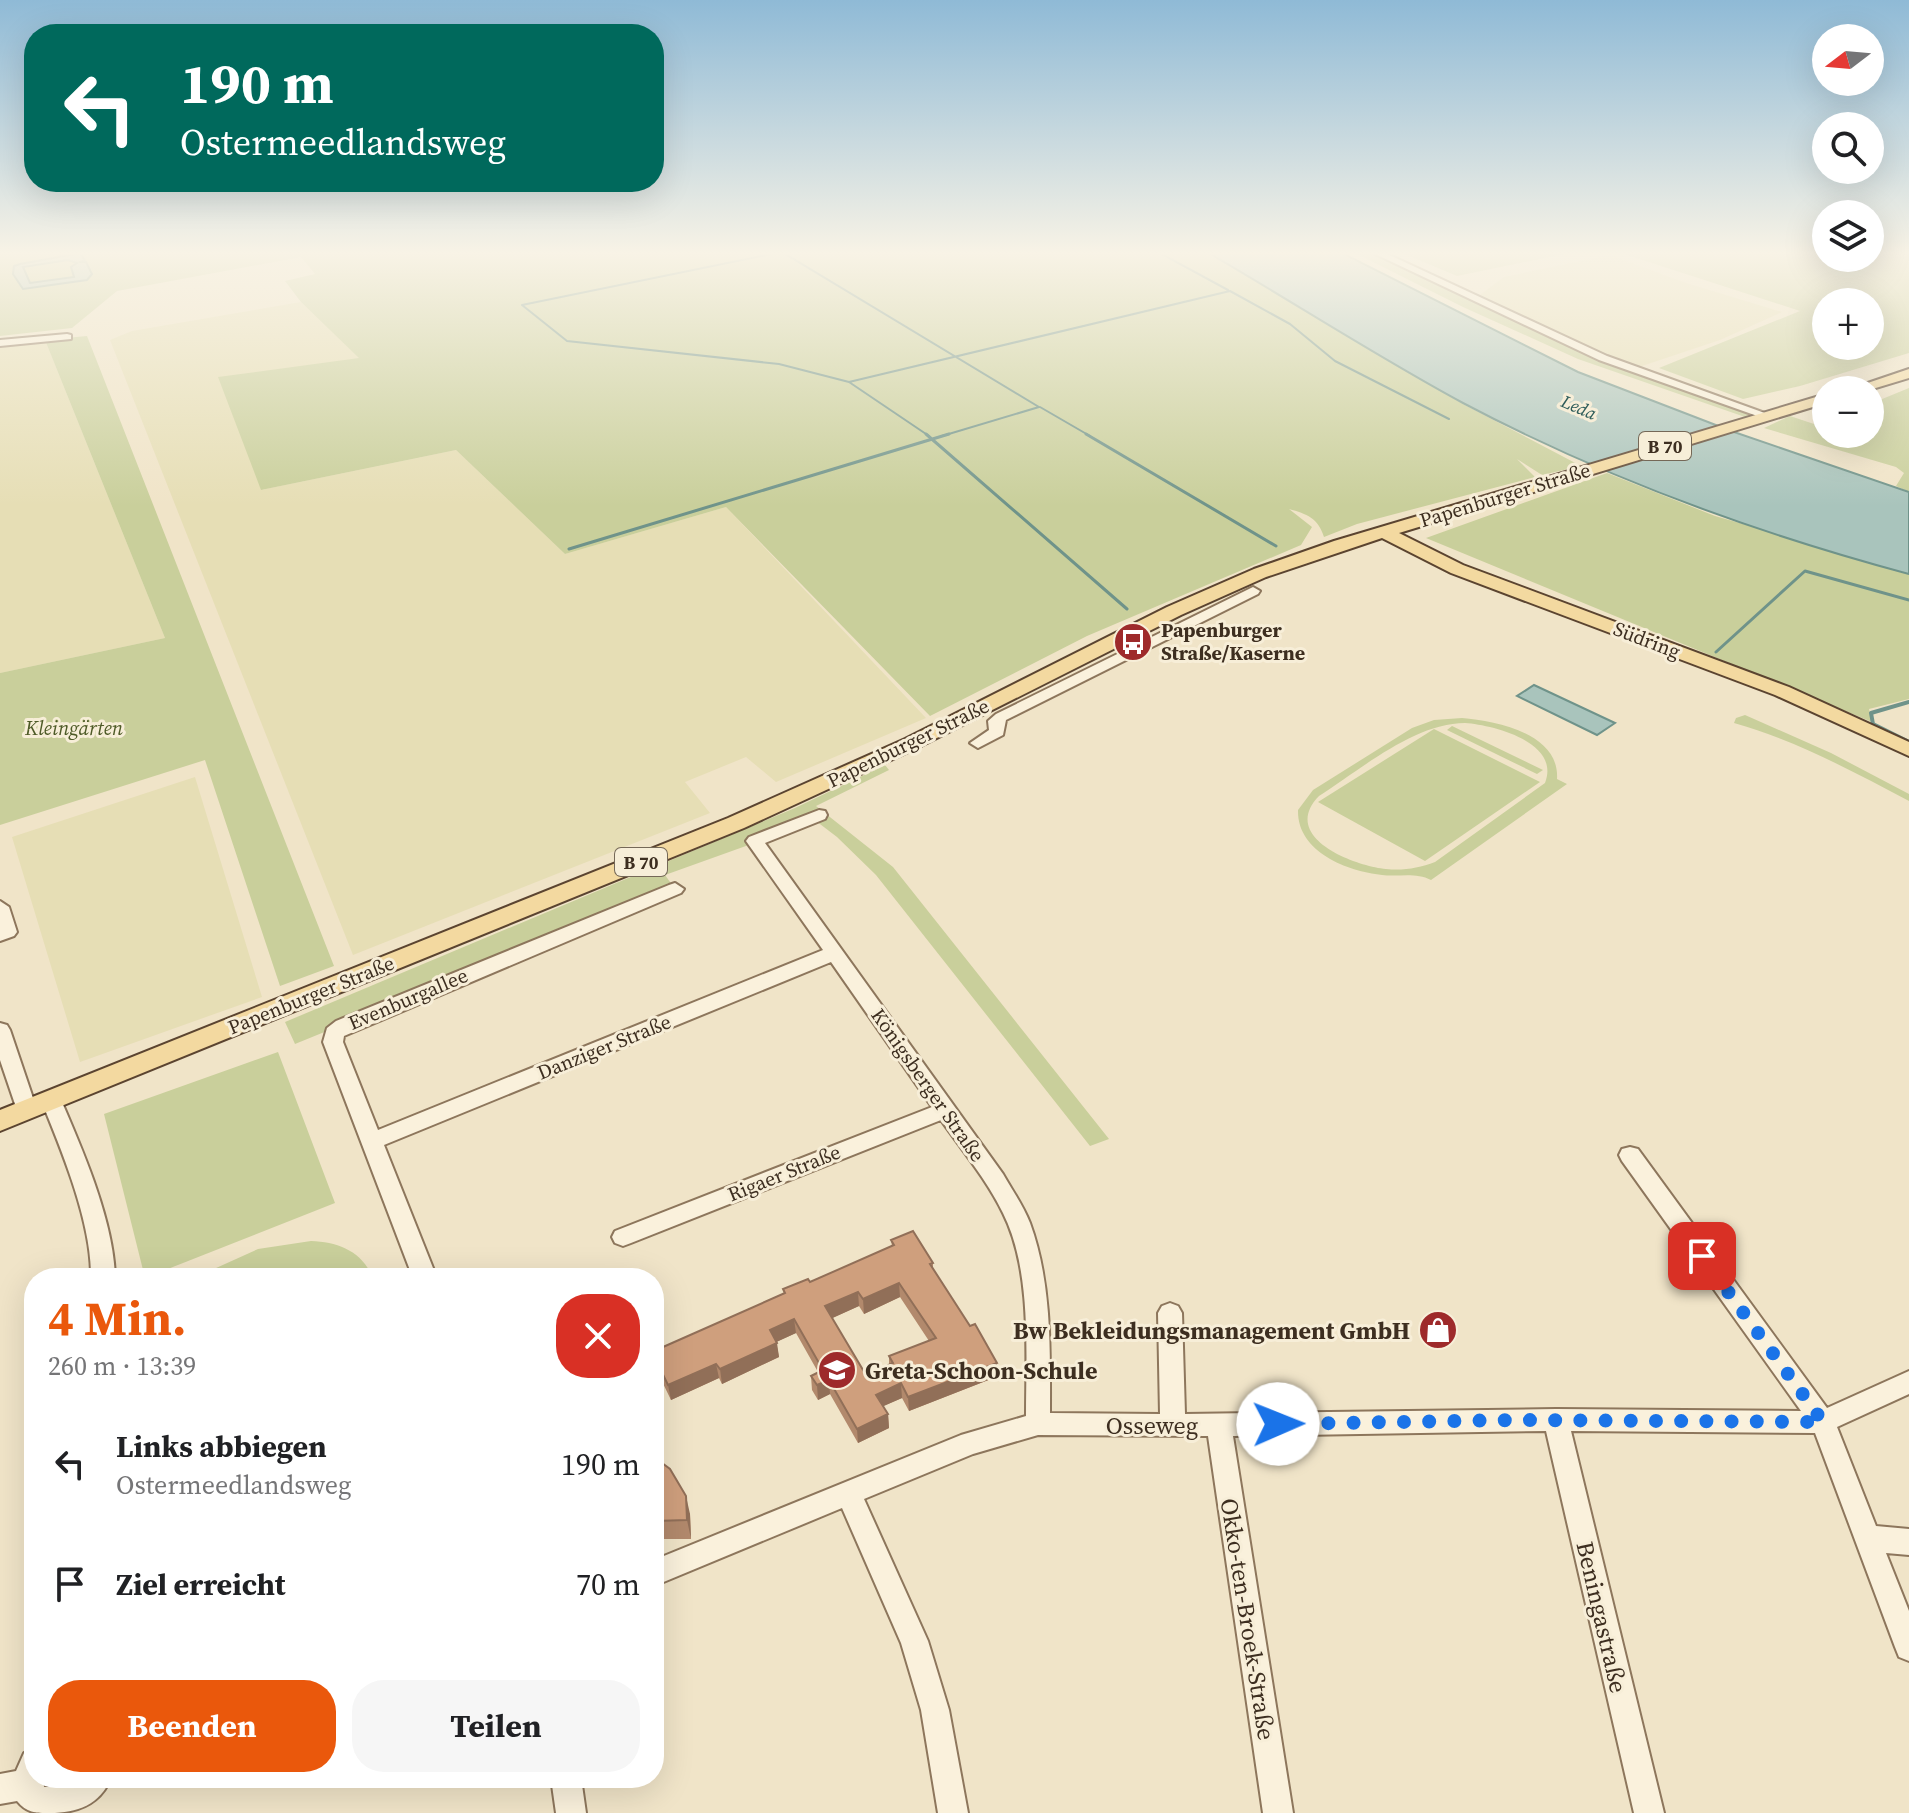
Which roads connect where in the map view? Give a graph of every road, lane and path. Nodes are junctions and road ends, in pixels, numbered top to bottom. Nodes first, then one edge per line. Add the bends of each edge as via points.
1 (67, 337) dead end
2 (1557, 337) edge
3 (0, 343) edge
4 (1909, 373) edge
5 (1884, 381) edge
6 (1812, 402) edge
7 (1761, 418) junction
8 (1384, 532) junction
9 (1308, 556) junction
10 (1436, 560) junction
11 (1253, 591) dead end
12 (978, 743) dead end
13 (1909, 750) edge
14 (819, 815) dead end
15 (675, 889) dead end
16 (0, 907) edge
17 (0, 935) edge
18 (834, 953) junction
19 (0, 1030) edge
20 (39, 1105) junction
21 (945, 1110) junction
22 (0, 1121) edge
23 (373, 1141) junction
24 (1630, 1155) dead end
25 (623, 1237) dead end
26 (103, 1268) edge
27 (421, 1268) edge
28 (1170, 1313) dead end
29 (1909, 1382) edge
30 (1556, 1420) junction
31 (1823, 1422) junction
32 (1038, 1424) junction
33 (1173, 1424) junction
34 (1219, 1425) junction
35 (848, 1493) junction
36 (1865, 1538) junction
37 (1909, 1542) edge
38 (664, 1569) edge
39 (1909, 1647) edge
40 (25, 1788) edge
41 (89, 1788) edge
42 (567, 1788) edge
43 (63, 1810) edge
44 (571, 1813) edge
45 (953, 1813) edge
46 (1278, 1813) edge
47 (1649, 1813) edge

1 - 3 street
2 - 7 street
4 - 5 main road
6 - 7 main road, Papenburger Straße / B 70
7 - 8 main road, Papenburger Straße / B 70
8 - 9 main road, Papenburger Straße / B 70
8 - 10 main road, Südring
9 - 10 main road via 1371,550
9 - 20 main road, Papenburger Straße / B 70 via 1210,594 912,743 736,823
10 - 13 main road, Südring via 1782,691
11 - 12 street via 1001,717 997,732
14 - 18 street, Königsberger Straße via 755,841
15 - 23 street, Evenburgallee via 643,911 338,1029 333,1042
16 - 17 street via 8,932
18 - 21 street, Königsberger Straße
18 - 23 street, Danziger Straße
19 - 20 street
20 - 22 main road, Papenburger Straße / B 70
20 - 26 street via 74,1154
21 - 25 street, Rigaer Straße
21 - 32 street, Königsberger Straße via 1018,1221 1030,1263 1038,1342
23 - 27 street, Evenburgallee
24 - 31 street
28 - 33 street
29 - 31 street, Osseweg
30 - 31 street, Osseweg
30 - 34 street, Osseweg
30 - 47 street, Beningastraße
31 - 36 street
32 - 33 street, Osseweg
32 - 35 street, Osseweg via 979,1440
33 - 34 street, Osseweg
34 - 46 street, Okko-ten-Broek-Straße
35 - 38 street, Osseweg
35 - 45 street via 914,1641 935,1710
36 - 37 street
36 - 39 street
40 - 43 street via 34,1804
41 - 43 street
42 - 44 street

